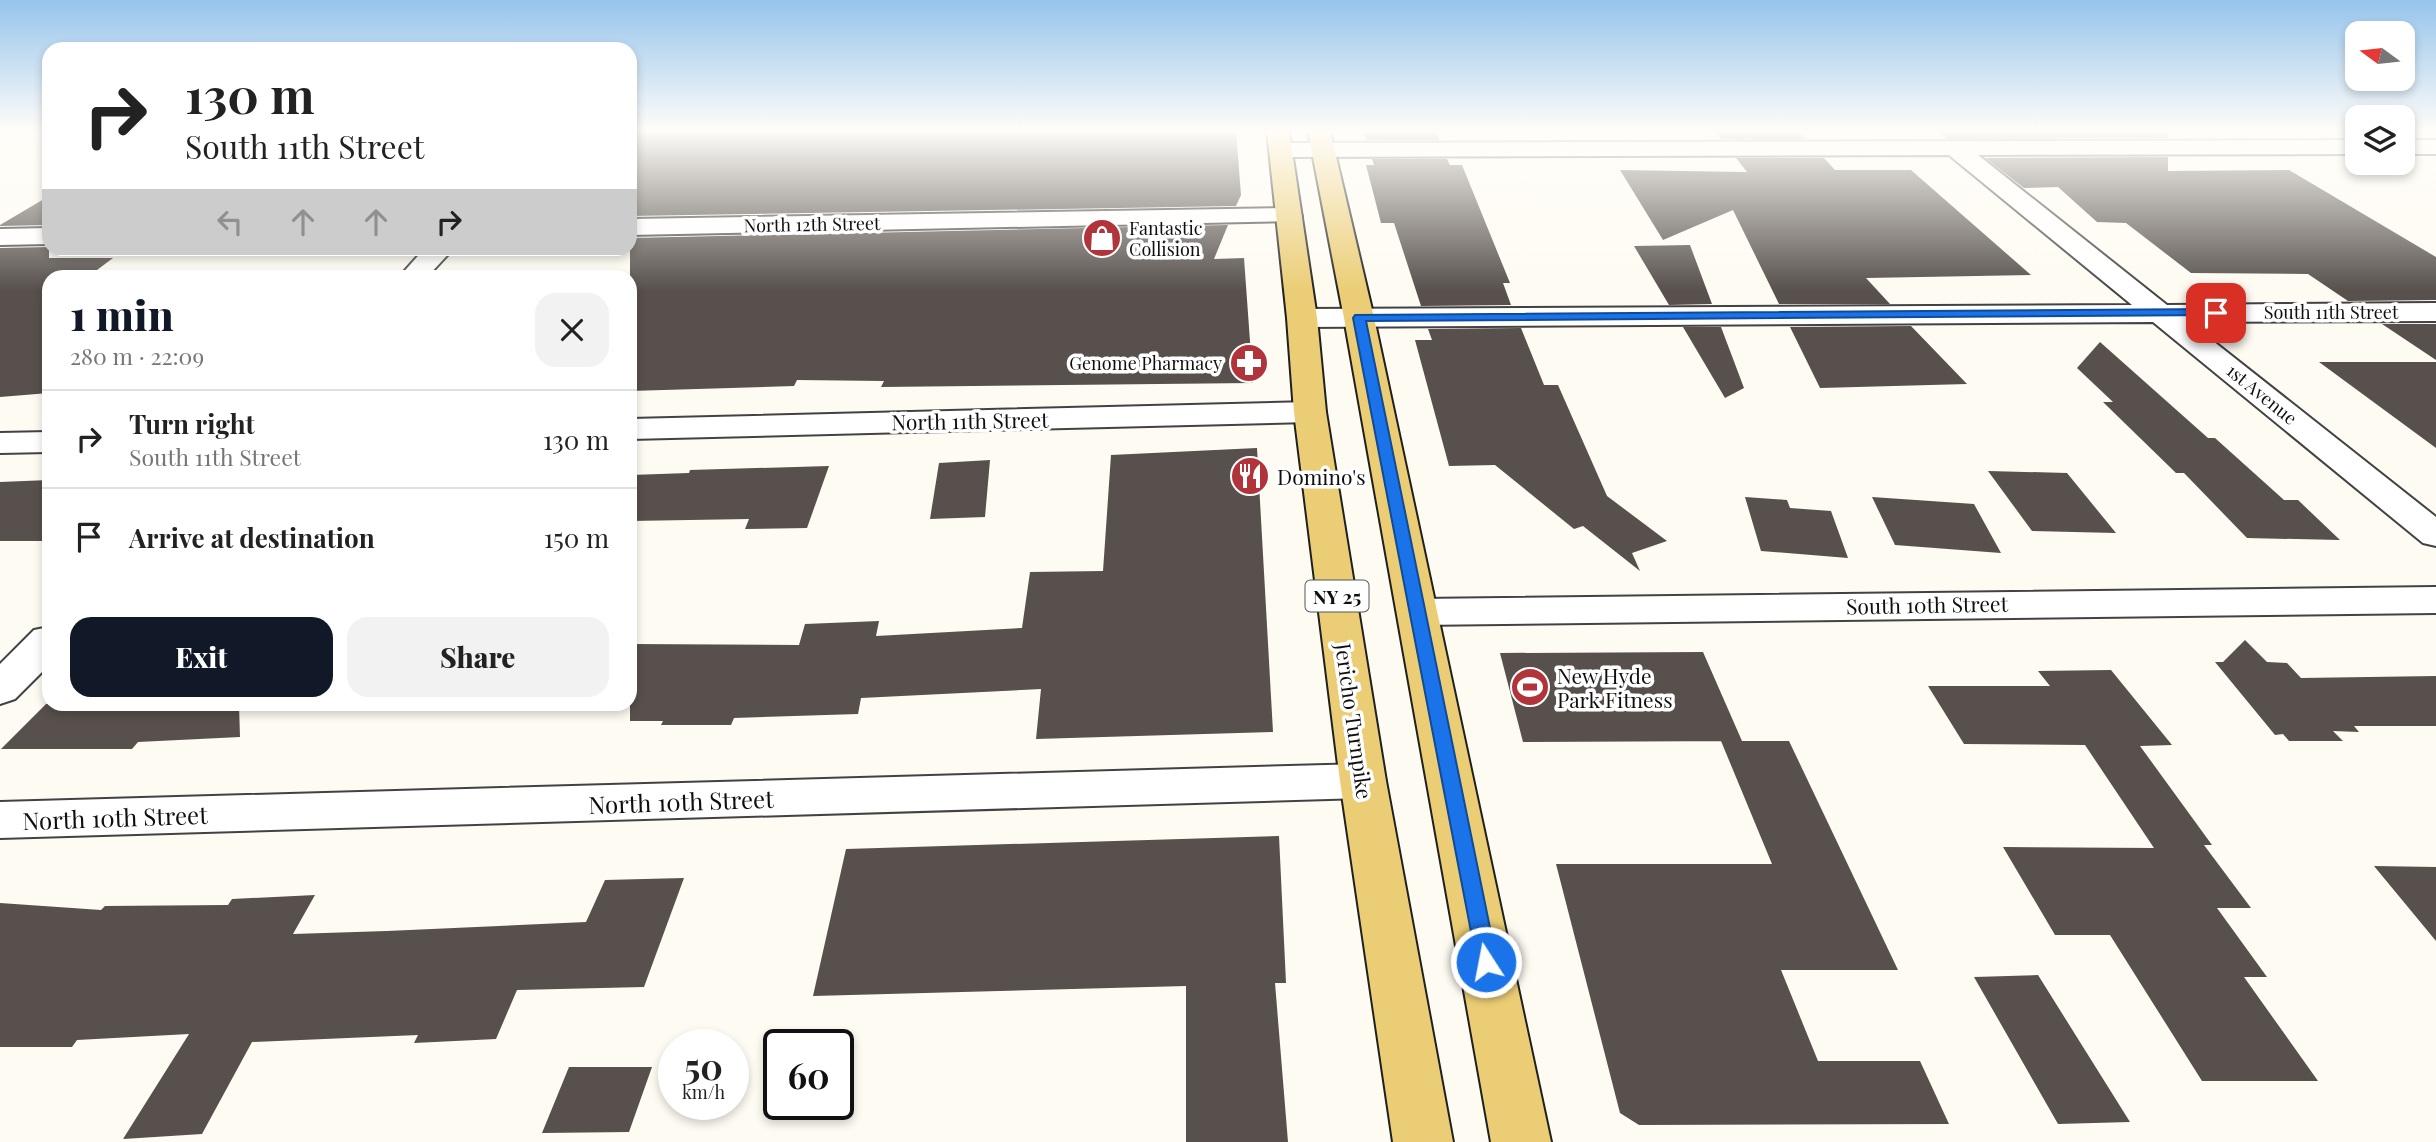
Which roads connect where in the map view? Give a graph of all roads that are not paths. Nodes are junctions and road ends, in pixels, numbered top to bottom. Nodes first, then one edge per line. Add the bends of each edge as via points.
1 (1285, 184) edge
2 (1330, 184) edge
3 (2000, 184) edge
4 (1289, 216) junction
5 (637, 227) edge
6 (42, 236) edge
7 (0, 237) edge
8 (433, 256) edge
9 (1347, 265) junction
10 (419, 270) edge
11 (2436, 312) edge
12 (2161, 313) junction
13 (1302, 318) junction
14 (1359, 318) junction
15 (1310, 412) junction
16 (637, 429) edge
17 (42, 442) edge
18 (0, 443) edge
19 (2436, 535) edge
20 (2436, 600) edge
21 (1418, 612) junction
22 (42, 647) edge
23 (0, 689) edge
24 (1363, 781) junction
25 (0, 820) edge
26 (1423, 1142) edge
27 (1521, 1142) edge

1 - 4 main road, Jericho Turnpike / NY 25
2 - 9 main road
3 - 12 street, 1st Avenue
4 - 5 street, North 12th Street
4 - 9 main road via 1312,220 1320,254
4 - 13 main road, Jericho Turnpike / NY 25
6 - 7 street
8 - 10 street
9 - 14 main road
11 - 12 street, South 11th Street
12 - 14 street, South 11th Street
12 - 19 street, 1st Avenue
13 - 14 street, South 11th Street
13 - 15 main road, Jericho Turnpike / NY 25
14 - 21 main road
15 - 16 street, North 11th Street
15 - 24 main road, Jericho Turnpike / NY 25
17 - 18 street
20 - 21 street, South 10th Street
21 - 27 main road
22 - 23 street
24 - 25 street, North 10th Street
24 - 26 main road, Jericho Turnpike / NY 25

